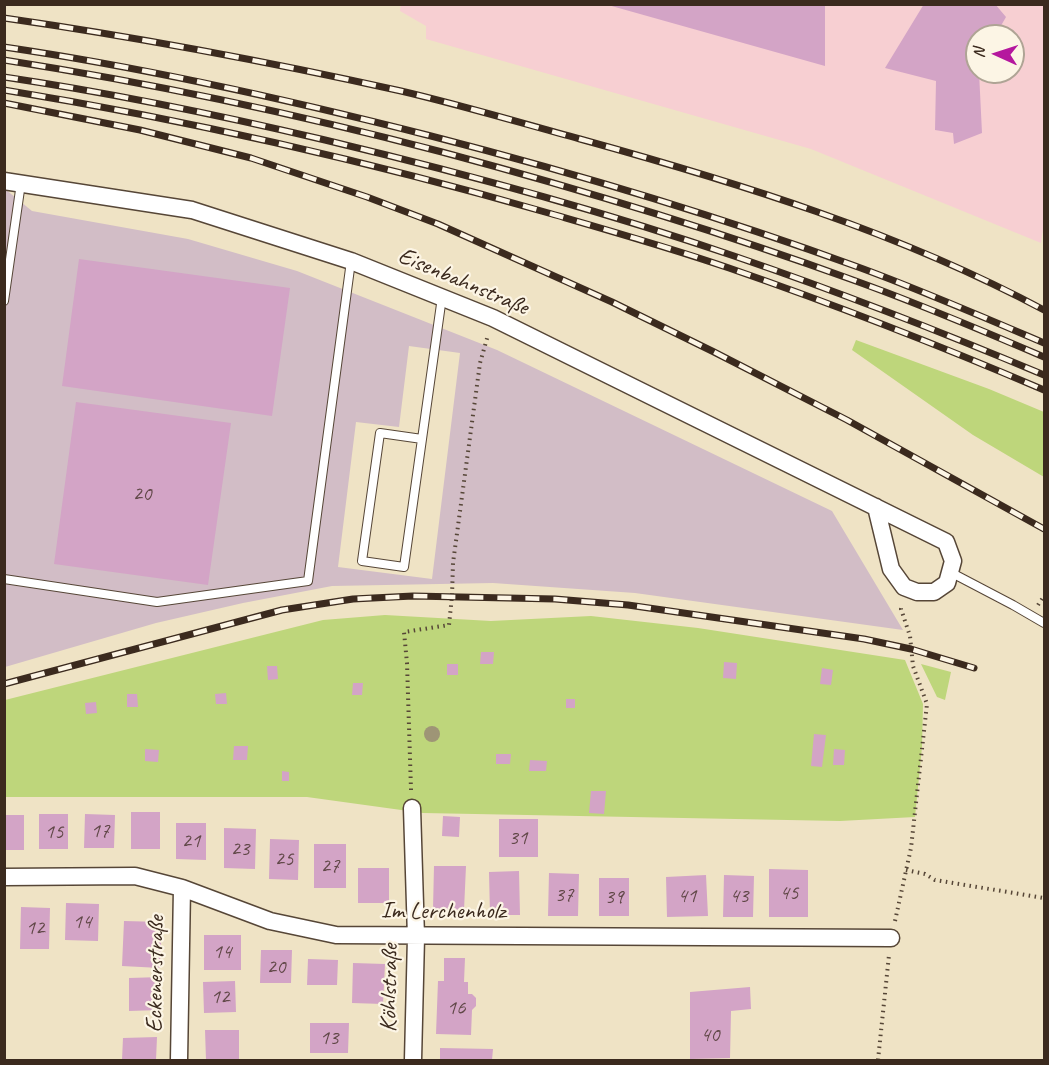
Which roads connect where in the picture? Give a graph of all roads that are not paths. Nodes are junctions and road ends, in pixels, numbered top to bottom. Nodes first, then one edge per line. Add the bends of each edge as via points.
1 (13, 182) edge
2 (351, 261) junction
3 (442, 297) junction
4 (4, 301) edge
5 (422, 439) junction
6 (876, 507) junction
7 (950, 572) junction
8 (4, 579) edge
9 (1044, 623) edge
10 (412, 808) road end
11 (4, 876) edge
12 (182, 888) junction
13 (416, 937) junction
14 (891, 938) road end
15 (179, 1060) edge
16 (413, 1060) edge

1 - 2 street, Eisenbahnstraße via 192,210
1 - 4 lane
2 - 3 street, Eisenbahnstraße
2 - 8 lane via 309,581 158,602
3 - 5 lane
3 - 6 street, Eisenbahnstraße via 493,318
5 - 5 lane via 404,567 362,561 381,433
6 - 7 street, Eisenbahnstraße via 946,542 953,561
6 - 7 street via 891,569 904,587 917,592 934,591 947,583
7 - 9 lane
10 - 13 street, Köhlstraße
11 - 12 street, Im Lerchenholz via 135,876
12 - 13 street, Im Lerchenholz via 270,921 336,935
12 - 15 street, Eckenerstraße
13 - 14 street, Im Lerchenholz
13 - 16 street, Köhlstraße

